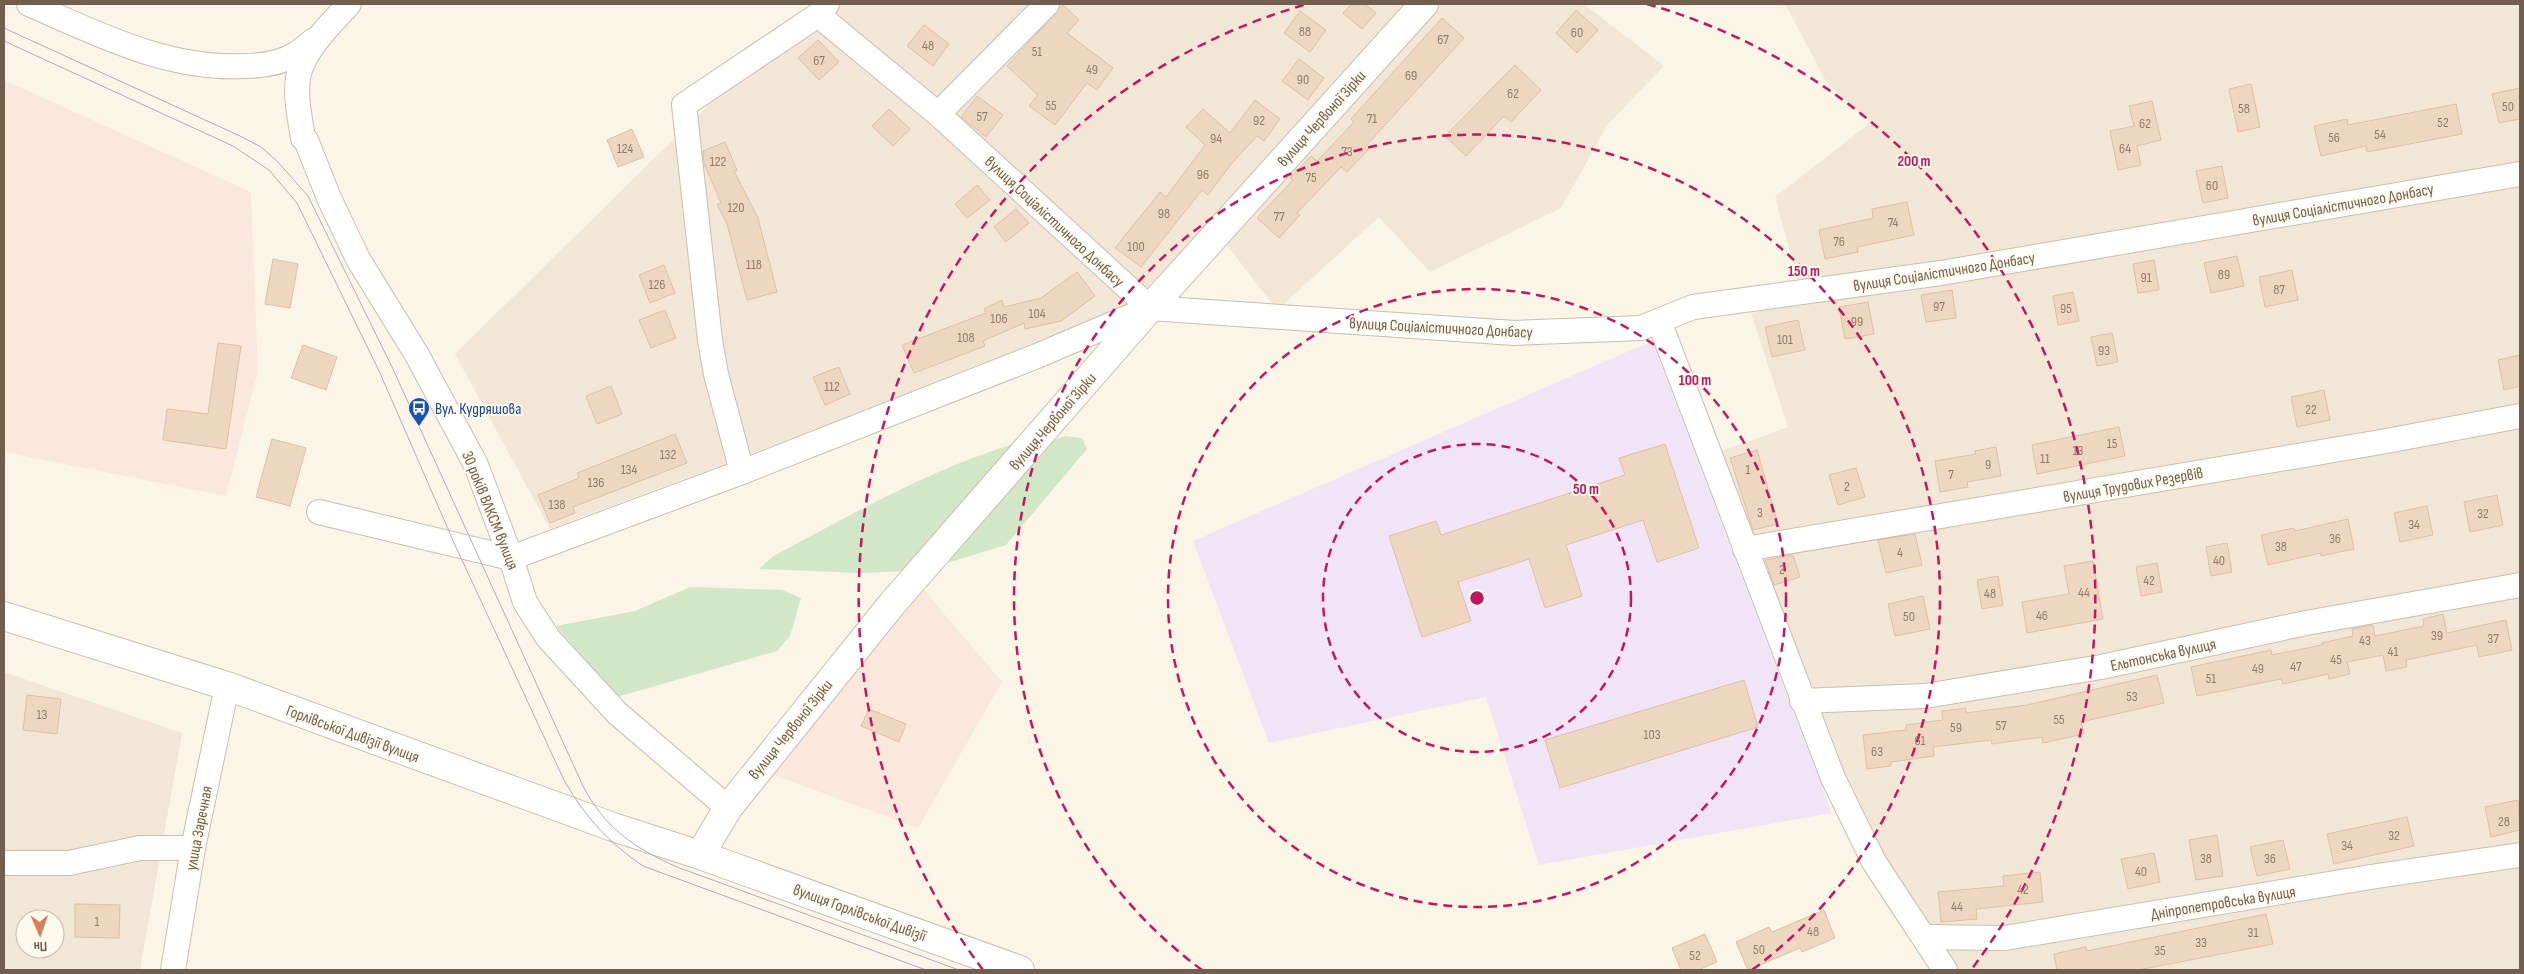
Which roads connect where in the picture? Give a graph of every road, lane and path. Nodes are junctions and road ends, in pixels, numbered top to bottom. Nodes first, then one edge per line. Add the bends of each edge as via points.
1 (29, 4) edge
2 (349, 4) edge
3 (1048, 4) edge
4 (1424, 4) edge
5 (823, 10) edge
6 (322, 34) junction
7 (938, 114) junction
8 (2520, 174) edge
9 (1150, 308) junction
10 (1659, 321) junction
11 (2520, 416) edge
12 (742, 472) junction
13 (319, 512) dead end
14 (1746, 549) junction
15 (511, 558) junction
16 (2520, 585) edge
17 (4, 616) edge
18 (227, 686) junction
19 (1802, 701) junction
20 (728, 808) junction
21 (193, 848) junction
22 (700, 855) junction
23 (2520, 855) edge
24 (4, 863) edge
25 (1925, 937) junction
26 (173, 970) edge
27 (1020, 970) edge
28 (1945, 970) edge

1 - 6 street via 164,58 225,67 274,62 295,54
2 - 6 street
3 - 7 street
4 - 9 street, вулиця Червоної Зірки
5 - 7 street, вулиця Соціалістичного Донбасу
5 - 12 street via 684,104 710,340
6 - 15 street, 30 років ВЛКСМ вулиця via 299,73 303,138 358,259 417,355 476,465
7 - 9 street, вулиця Соціалістичного Донбасу
8 - 10 street, вулиця Соціалістичного Донбасу via 1941,273 1694,308
9 - 10 street, вулиця Соціалістичного Донбасу via 1514,333 1641,328
9 - 12 street
9 - 20 street, вулиця Червоної Зірки via 892,604
10 - 14 street
11 - 14 street, вулиця Трудових Резервів
12 - 15 street
13 - 15 street
14 - 19 street
15 - 20 street, 30 років ВЛКСМ вулиця via 525,602 548,638 617,713
16 - 19 street, Ельтонська вулиця via 2306,623 2100,667 1925,696
17 - 18 street, Горлівської Дивізії вулиця
18 - 21 street, улица Заречная
18 - 22 street, Горлівської Дивізії вулиця via 613,827
19 - 25 street via 1836,786 1874,862
20 - 22 street, вулиця Червоної Зірки
21 - 24 street via 140,848 69,863
21 - 26 street, улица Заречная
22 - 27 street, вулиця Горлівської Дивізії
23 - 25 street, Дніпропетровська вулиця via 2005,938
25 - 28 street

